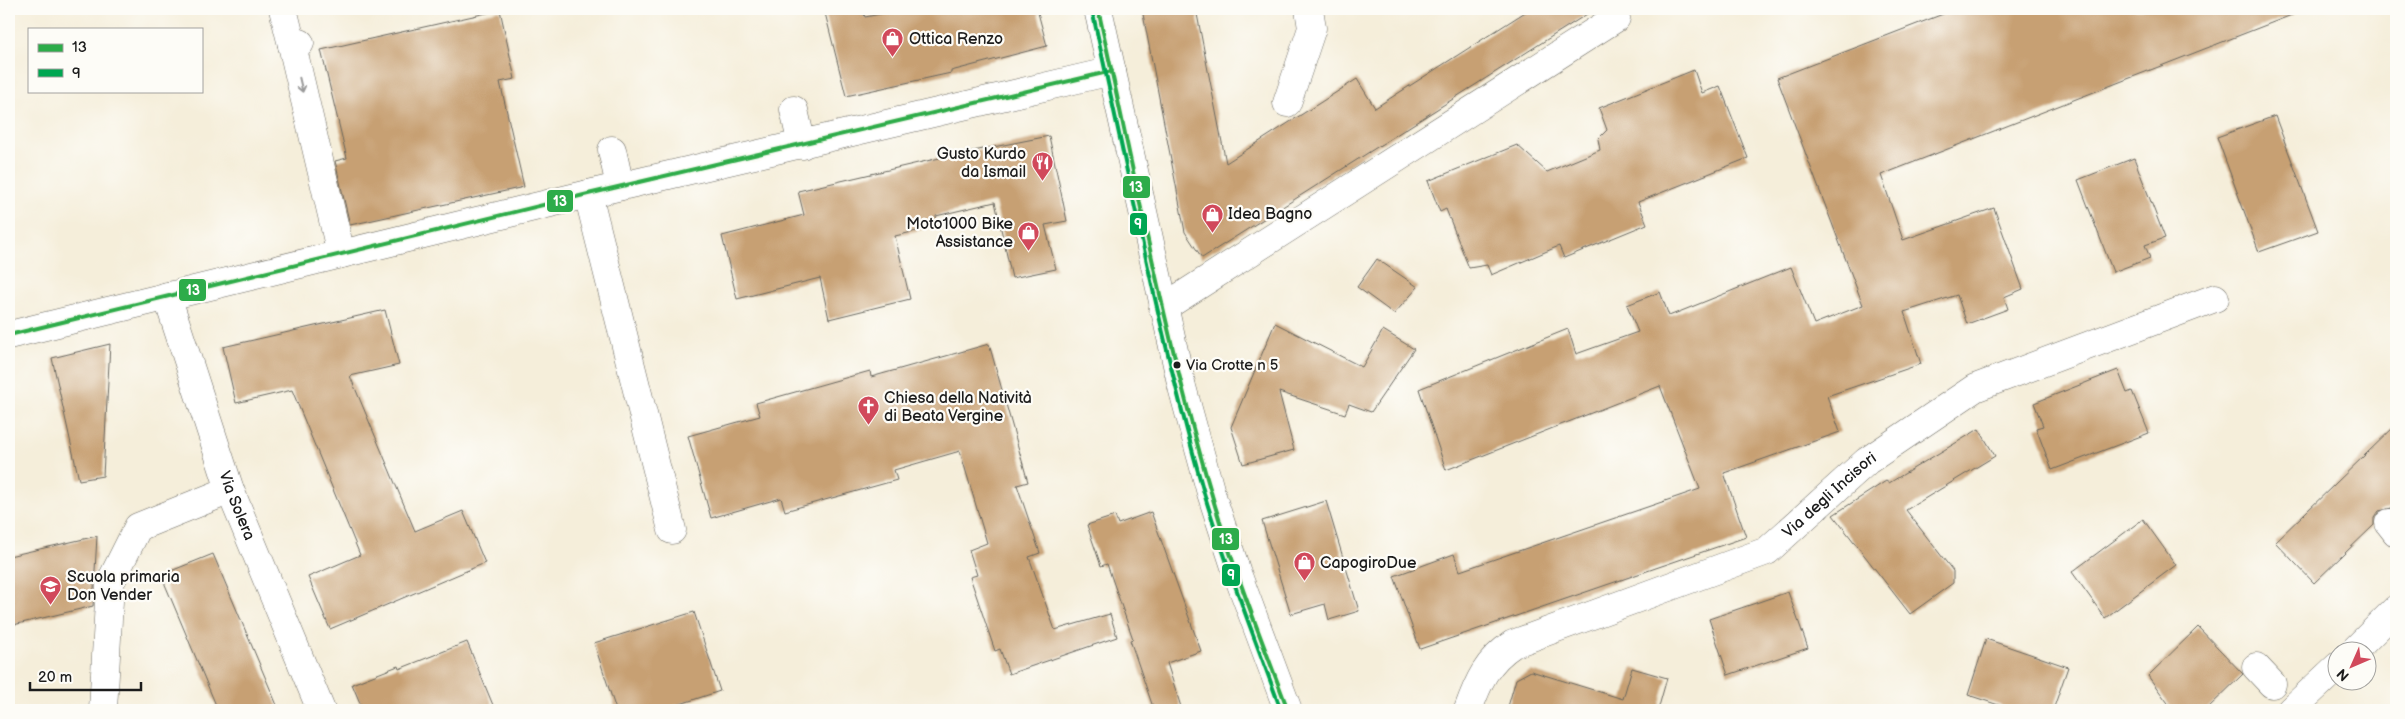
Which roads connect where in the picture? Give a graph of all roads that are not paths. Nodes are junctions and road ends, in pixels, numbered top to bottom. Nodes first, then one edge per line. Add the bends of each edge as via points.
1 (283, 9) edge
2 (1098, 9) edge
3 (1309, 9) edge
4 (1616, 18) dead end
5 (1112, 71) junction
6 (1287, 103) dead end
7 (794, 110) dead end
8 (802, 145) junction
9 (612, 150) dead end
10 (620, 186) junction
11 (588, 194) junction
12 (340, 254) junction
13 (167, 296) junction
14 (2216, 298) dead end
15 (1163, 308) junction
16 (9, 335) edge
17 (230, 490) junction
18 (672, 530) dead end
19 (2396, 610) edge
20 (2362, 642) edge
21 (2328, 675) edge
22 (103, 710) edge
23 (321, 710) edge
24 (1288, 710) edge
25 (1468, 710) edge
26 (2291, 710) edge

1 -> 12 street via 296,44
2 - 5 street
3 - 6 street via 1312,28
4 - 15 street
5 - 8 street
5 - 15 street
7 - 8 street
8 - 10 street
9 - 10 street
10 - 11 street
11 - 12 street
11 - 18 street
12 - 13 street
13 - 16 street
13 - 17 street, Via Solera
14 - 25 street, Via degli Incisori via 1975,388 1867,461 1767,551 1513,644 1484,670
15 - 24 street via 1211,493
17 - 22 street via 138,527 110,583
17 - 23 street, Via Solera
19 - 20 street
21 - 26 street

